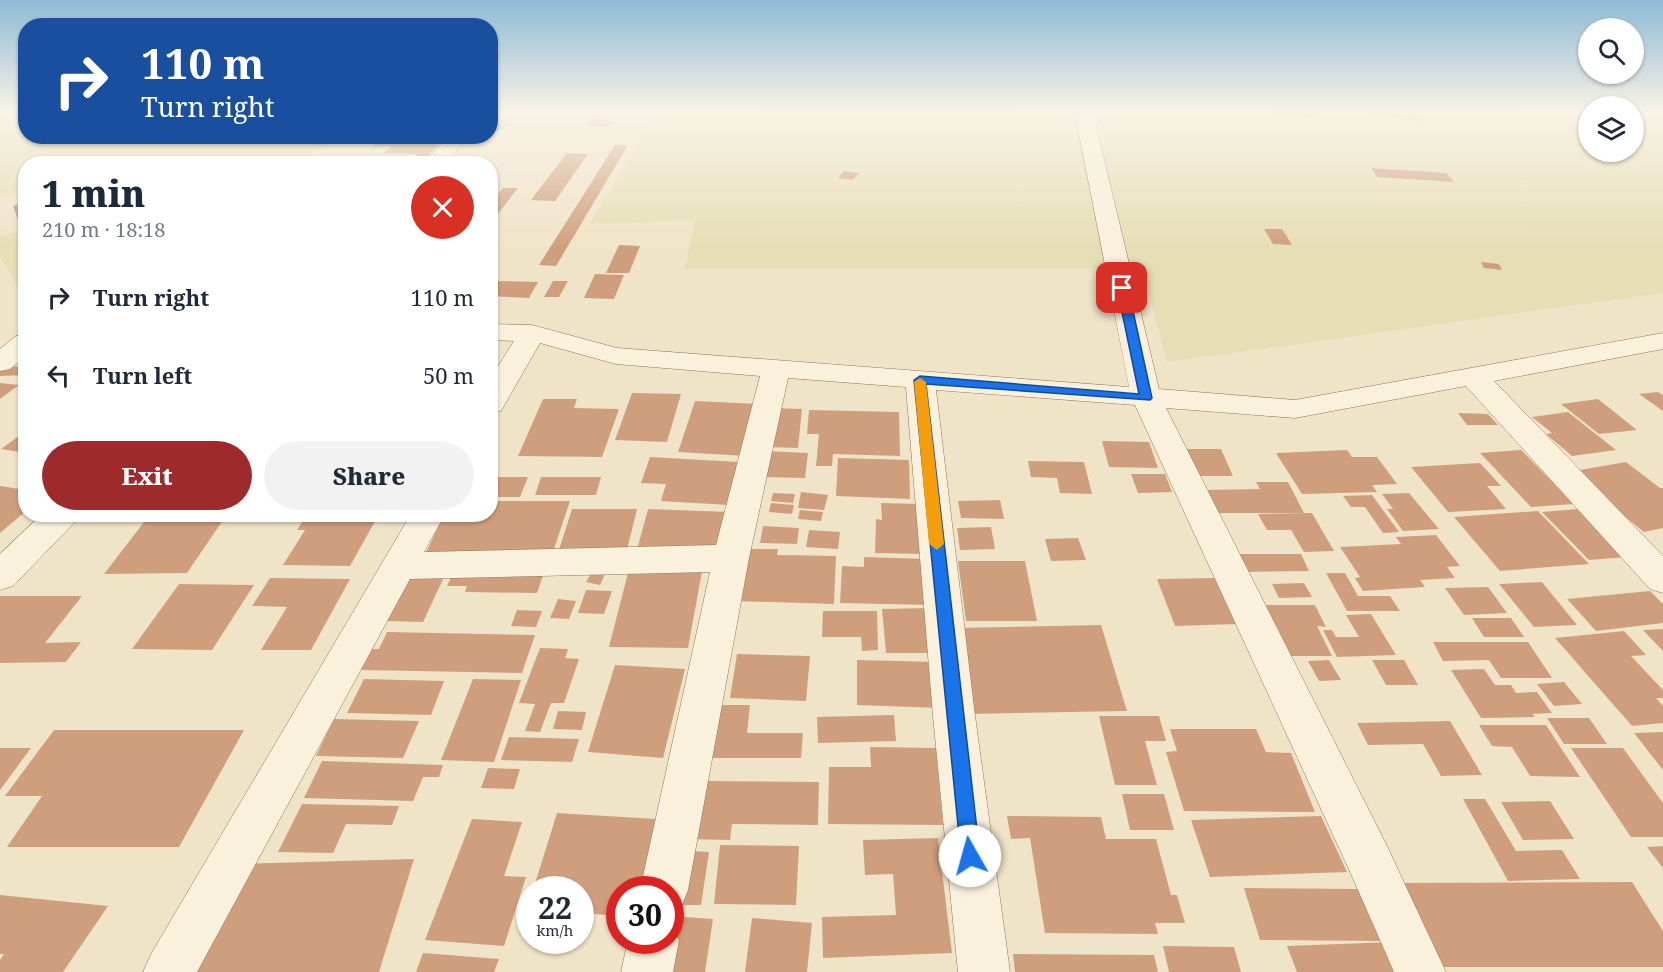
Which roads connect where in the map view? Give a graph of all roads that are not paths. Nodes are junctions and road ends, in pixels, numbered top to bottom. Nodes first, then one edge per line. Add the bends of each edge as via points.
1 (1094, 158) edge
2 (498, 332) edge
3 (532, 333) junction
4 (18, 334) edge
5 (0, 335) edge
6 (1663, 341) edge
7 (18, 348) edge
8 (0, 363) edge
9 (776, 370) junction
10 (1473, 376) junction
11 (920, 380) junction
12 (498, 391) edge
13 (1146, 398) junction
14 (55, 522) edge
15 (424, 522) edge
16 (1649, 546) edge
17 (731, 558) junction
18 (399, 566) junction
19 (0, 576) edge
20 (1663, 579) edge
21 (667, 876) edge
22 (651, 954) edge
23 (168, 972) edge
24 (647, 972) edge
25 (984, 972) edge
26 (1420, 972) edge

1 - 13 street
2 - 3 street
3 - 9 street via 616,356
3 - 12 street
4 - 5 street
6 - 10 street
7 - 8 street
9 - 11 street
9 - 17 street
10 - 13 street via 1296,409
10 - 16 street
11 - 13 street
11 - 25 street
13 - 26 street
14 - 19 street
15 - 18 street
16 - 20 street
17 - 18 street
17 - 21 street
18 - 23 street
22 - 24 street

